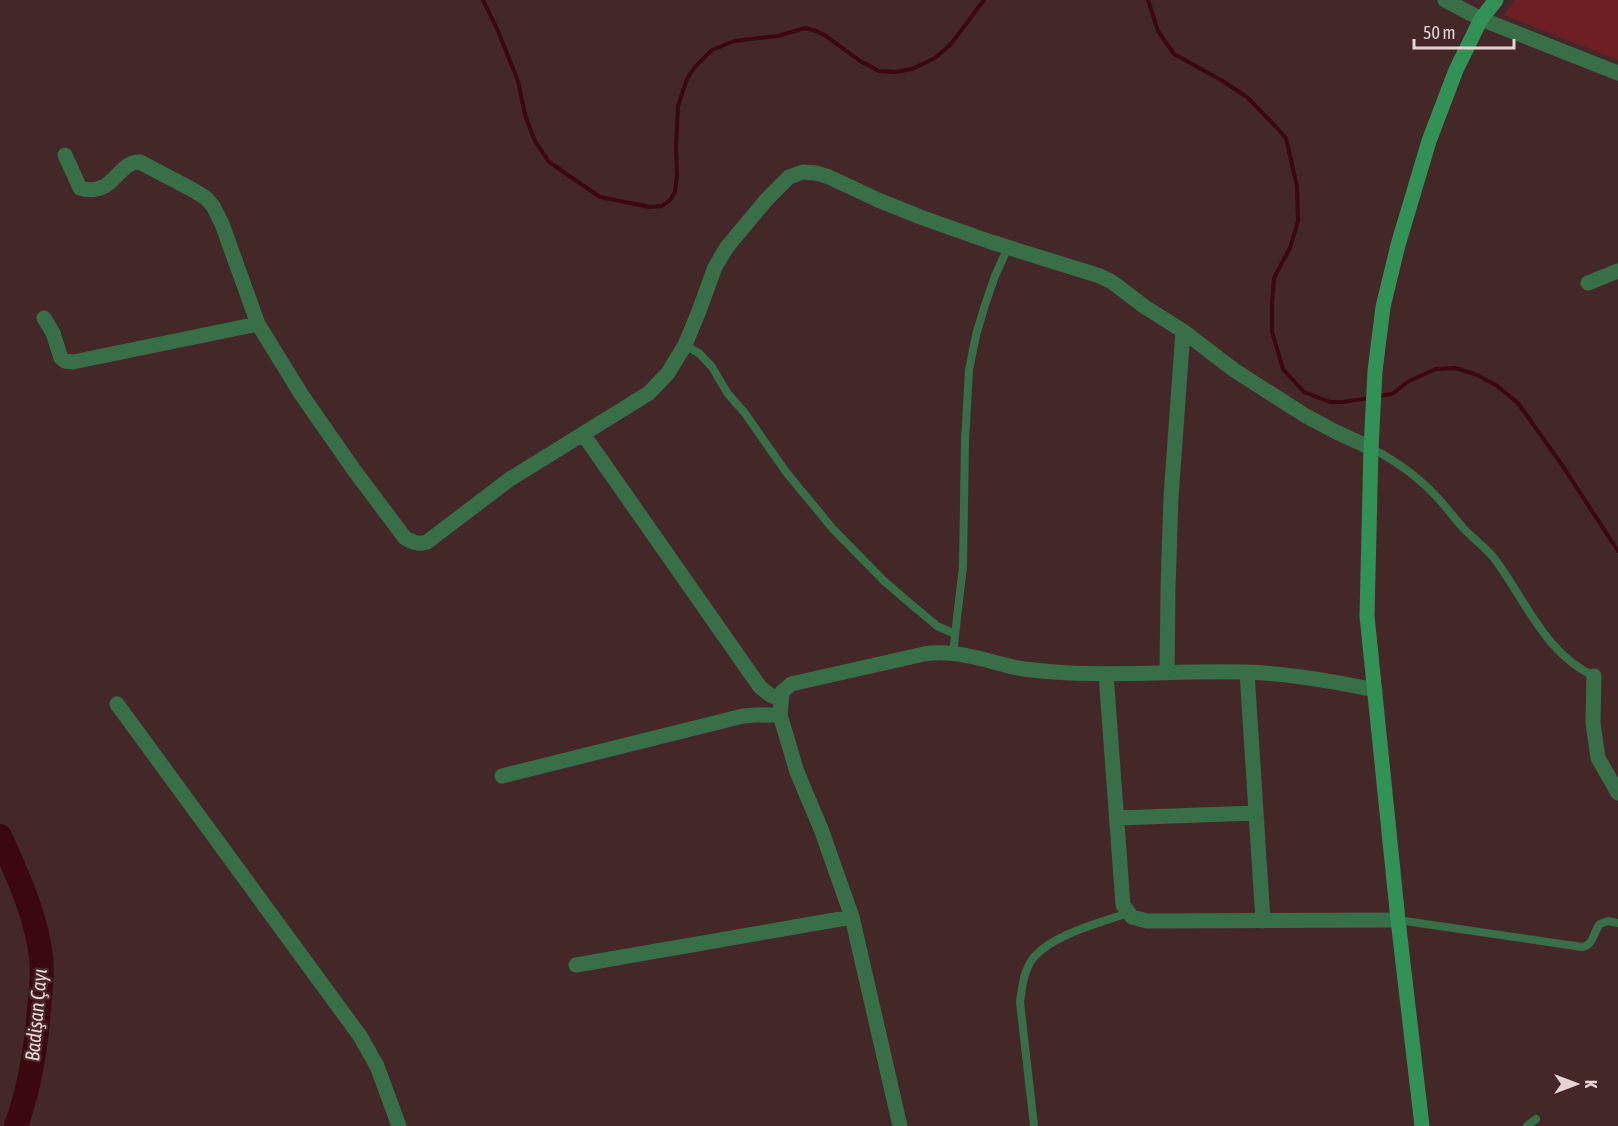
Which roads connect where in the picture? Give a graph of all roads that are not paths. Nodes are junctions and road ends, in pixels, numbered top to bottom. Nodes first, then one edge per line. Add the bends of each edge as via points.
1 (1445, 0) edge
2 (1496, 0) edge
3 (1481, 19) junction
4 (1618, 73) edge
5 (65, 155) dead end
6 (1008, 247) junction
7 (1618, 271) edge
8 (1588, 283) dead end
9 (44, 318) dead end
10 (258, 324) junction
11 (1183, 331) junction
12 (684, 345) junction
13 (583, 434) junction
14 (1371, 448) junction
15 (955, 634) junction
16 (953, 652) junction
17 (1247, 672) junction
18 (1167, 673) junction
19 (1106, 674) junction
20 (1594, 676) joint
21 (1375, 690) junction
22 (117, 704) dead end
23 (780, 707) junction
24 (502, 776) dead end
25 (1618, 793) edge
26 (1256, 813) junction
27 (1117, 818) junction
28 (1128, 913) junction
29 (852, 917) junction
30 (1398, 920) junction
31 (1263, 921) junction
32 (1618, 923) edge
33 (576, 965) dead end
34 (1536, 1119) dead end
35 (399, 1126) edge
36 (900, 1126) edge
37 (1034, 1126) edge
38 (1422, 1126) edge
39 (1527, 1126) edge

1 - 3 street
2 - 3 street
3 - 4 street
3 - 14 street via 1456,70 1429,141 1398,245 1383,307
5 - 10 street via 80,188 97,189 113,181 130,164 140,162 206,198 222,224
6 - 11 street via 1106,279
6 - 12 street via 923,218 829,177 803,172 789,177 727,247
6 - 15 lane via 985,305 969,370 963,566
7 - 8 street
9 - 10 street via 62,358 73,362
10 - 13 street via 354,470 405,538 416,543 427,542 510,479
11 - 14 street via 1234,370 1306,416
11 - 18 street via 1171,497
12 - 13 street via 668,373 649,393
12 - 15 lane via 712,367 786,472 833,529 937,627
13 - 23 street via 760,687
14 - 20 lane via 1398,464 1435,495 1494,560 1558,651
14 - 21 street via 1367,616
15 - 16 lane
16 - 19 street via 1021,668
16 - 23 street via 924,654 791,684 782,692
17 - 18 street
17 - 21 street via 1313,678
17 - 26 street
18 - 19 street
19 - 27 street
20 - 25 street via 1593,723 1598,758
21 - 30 street
22 - 35 street via 360,1036 377,1066
23 - 24 street
23 - 29 street via 797,772
26 - 27 street
26 - 31 street
27 - 28 street via 1123,905
28 - 31 street via 1147,921
28 - 37 lane via 1059,938 1035,957 1026,973 1021,1013
29 - 33 street
29 - 36 street
30 - 31 street
30 - 32 lane via 1582,947 1591,942 1600,924
30 - 38 street
34 - 39 lane

